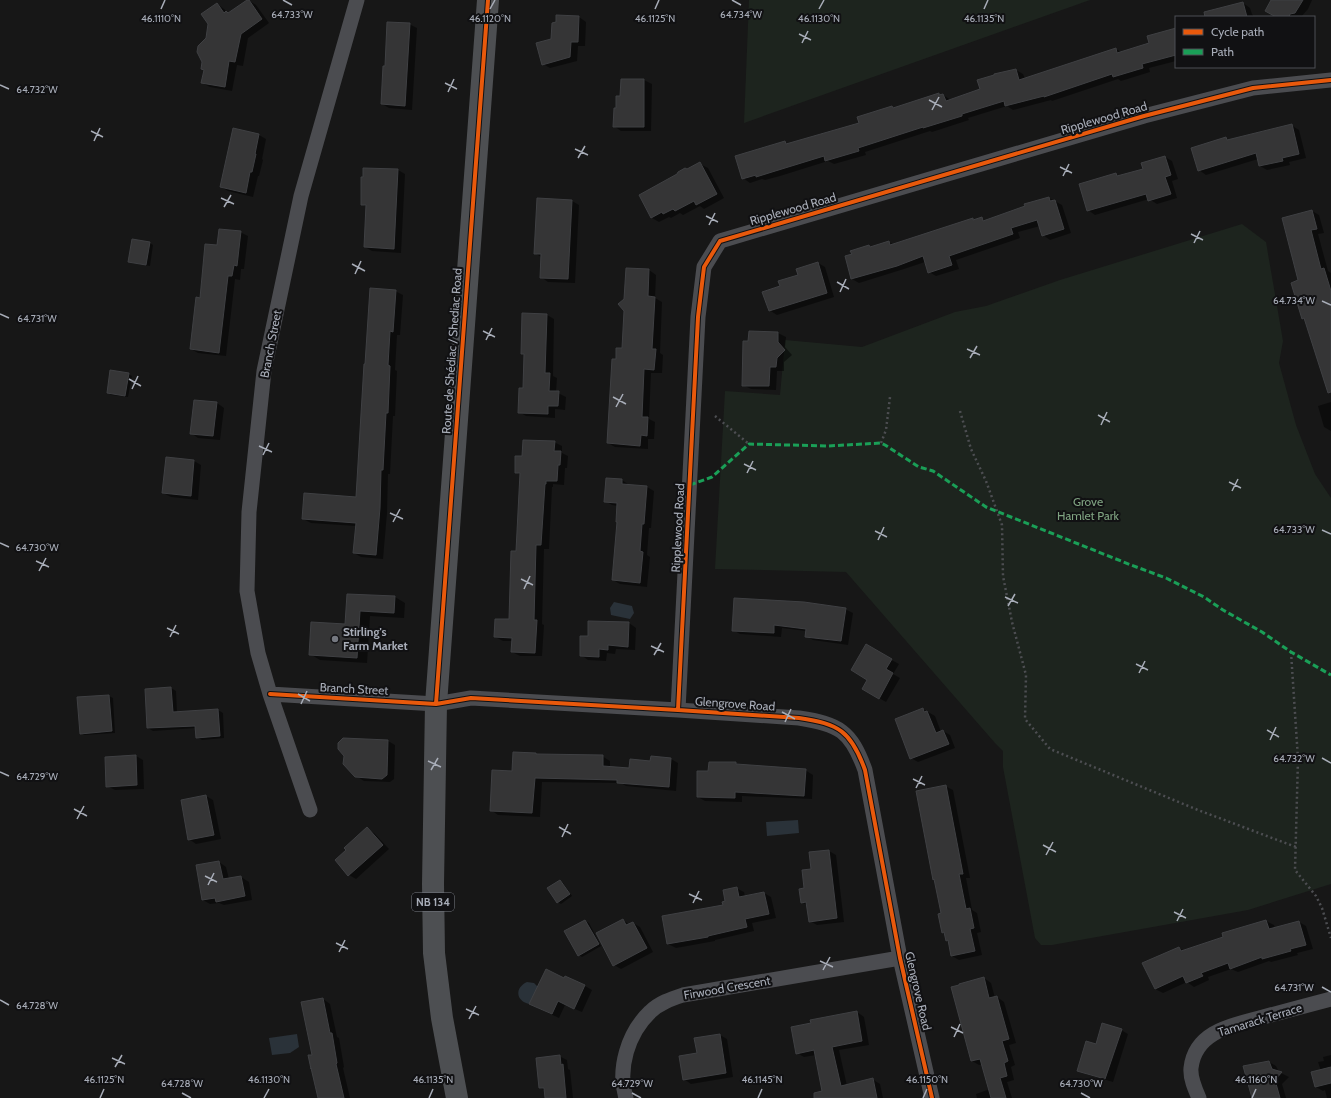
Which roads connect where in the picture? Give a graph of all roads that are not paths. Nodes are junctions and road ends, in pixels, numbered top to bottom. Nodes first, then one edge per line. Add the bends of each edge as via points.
1 (357, 0) edge
2 (488, 0) edge
3 (1331, 80) edge
4 (270, 694) junction
5 (436, 704) junction
6 (678, 710) junction
7 (310, 810) dead end
8 (900, 958) junction
9 (1331, 999) edge
10 (457, 1098) edge
11 (626, 1098) edge
12 (932, 1098) edge
13 (1198, 1098) edge

1 - 4 street, Branch Street via 301,196 264,371 249,512 247,591 258,654
2 - 5 main road, Route de Shédiac / Shediac Road / NB 134
3 - 6 street, Ripplewood Road via 1253,88 1151,114 720,241 704,267 698,317
4 - 5 street, Branch Street
4 - 7 street, Branch Street
5 - 6 street, Glengrove Road via 471,698
5 - 10 main road, Route de Shédiac / Shediac Road / NB 134 via 434,953 442,1018
6 - 8 street, Glengrove Road via 799,718 831,725 843,731 860,754 865,770
8 - 11 street, Firwood Crescent via 683,995 664,1002 650,1012 636,1030 626,1051 622,1074
8 - 12 street, Glengrove Road
9 - 13 street, Tamarack Terrace via 1240,1023 1209,1036 1200,1045 1191,1069

